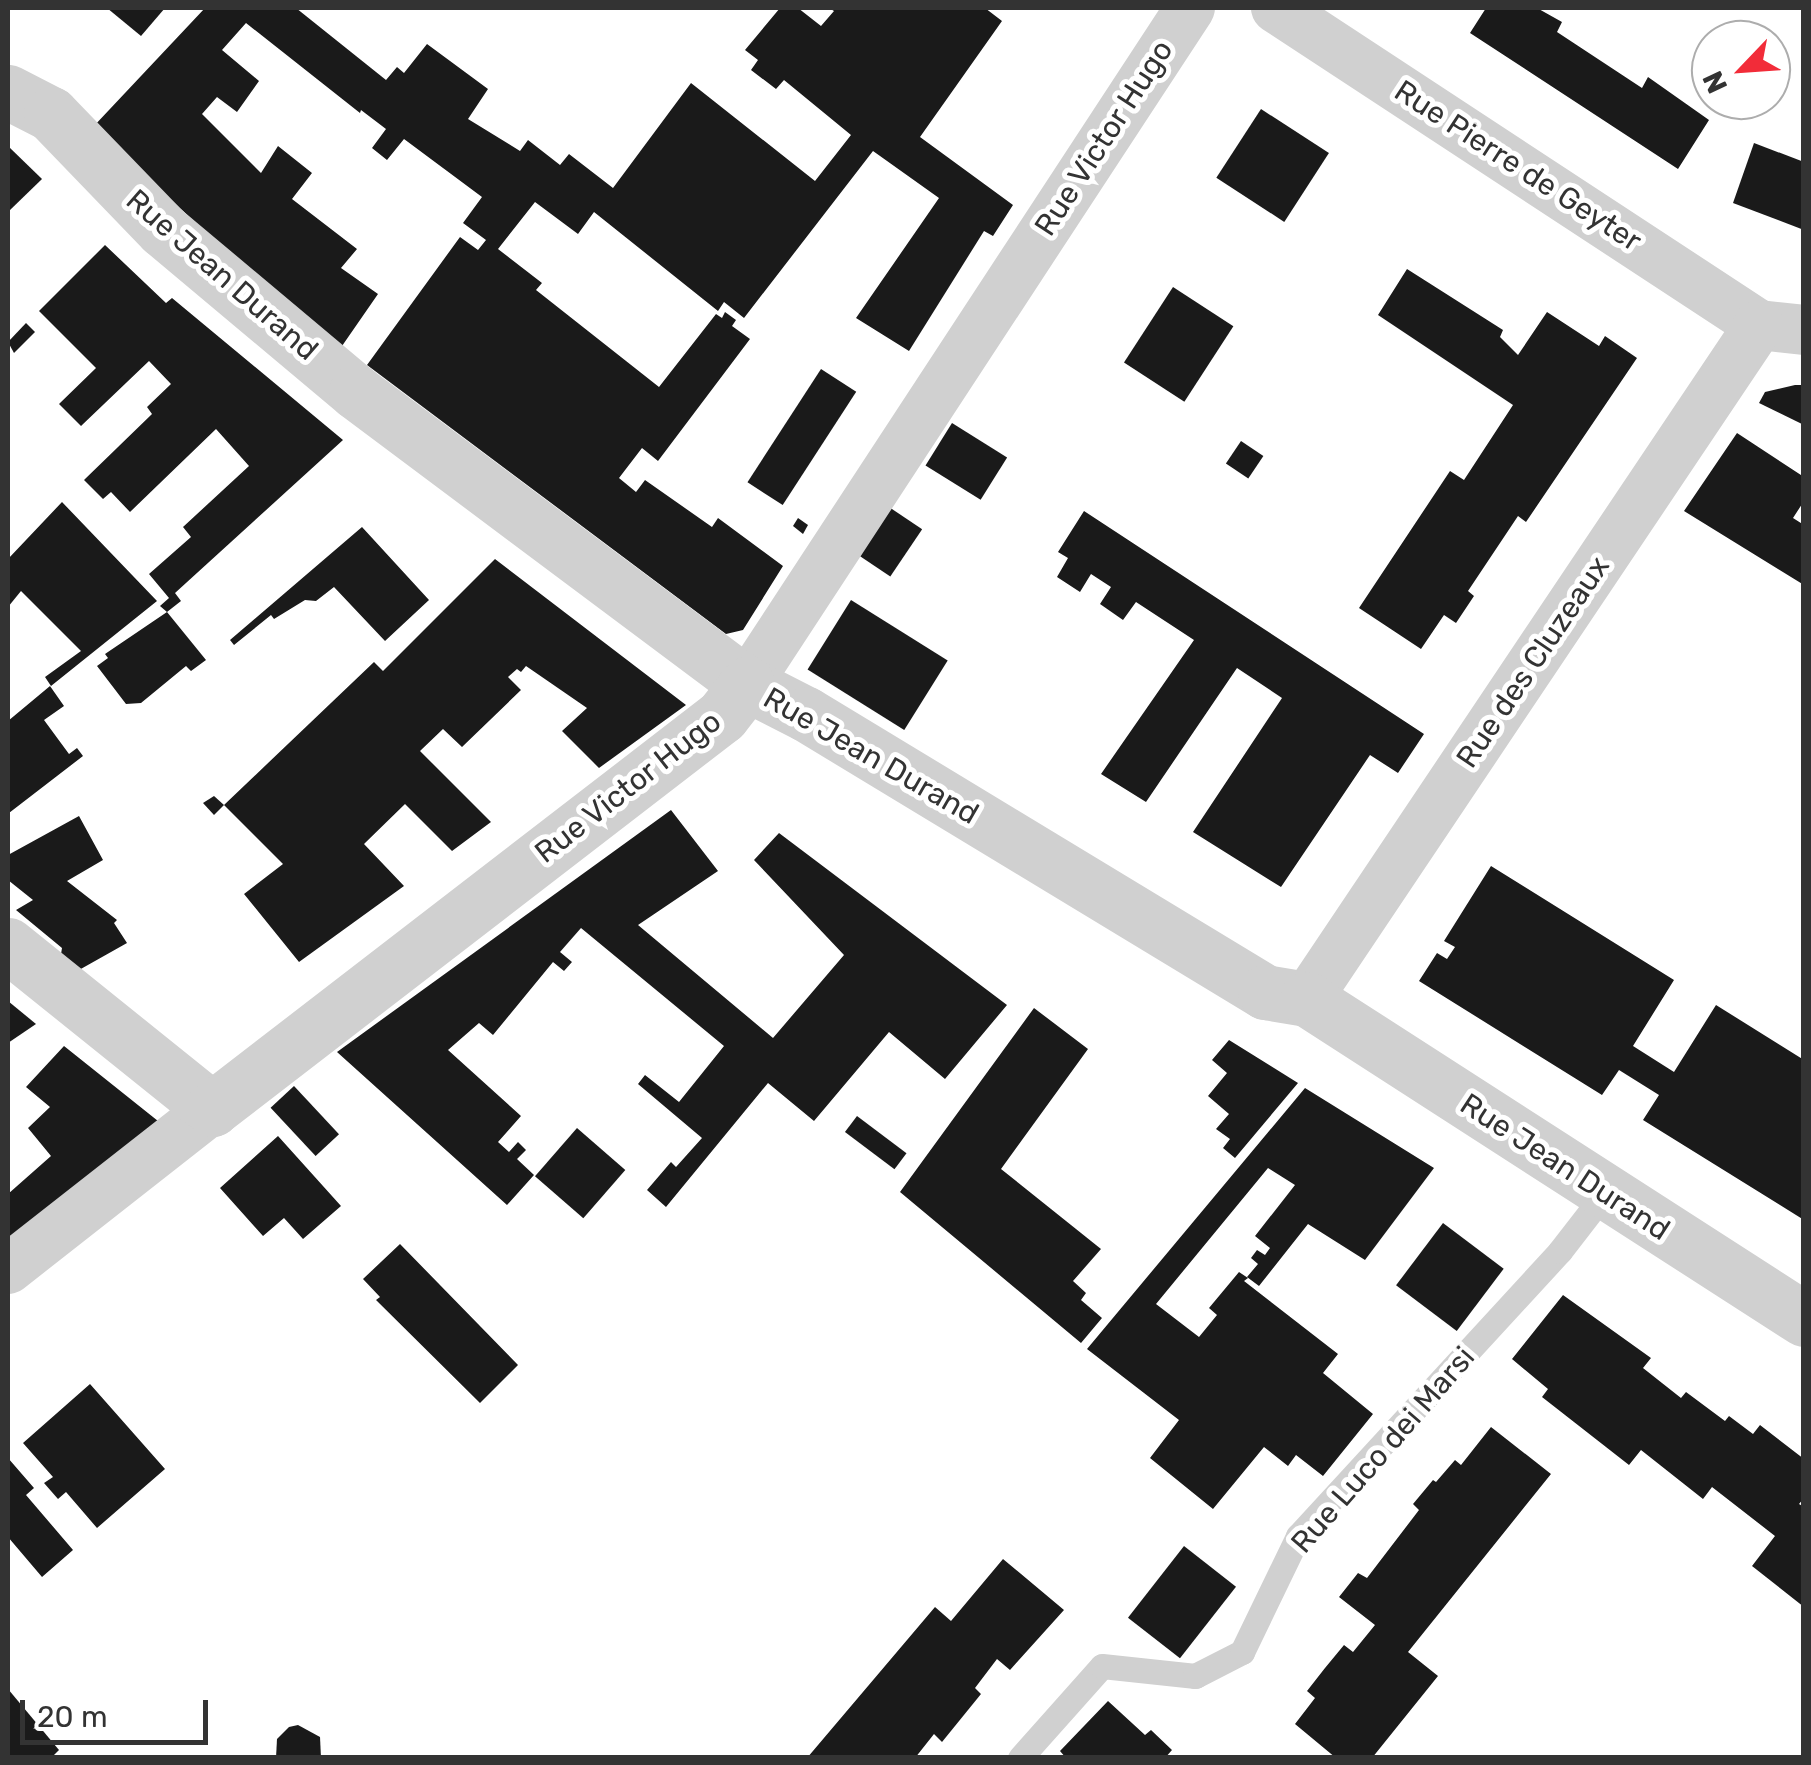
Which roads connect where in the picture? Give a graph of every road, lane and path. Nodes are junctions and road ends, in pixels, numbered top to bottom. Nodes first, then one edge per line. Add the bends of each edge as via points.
1 (1190, 8) edge
2 (1276, 8) edge
3 (8, 92) edge
4 (1781, 328) edge
5 (747, 684) junction
6 (8, 945) edge
7 (1307, 999) junction
8 (212, 1108) junction
9 (1604, 1194) junction
10 (8, 1270) edge
11 (1804, 1320) edge
12 (1020, 1758) edge

1 - 5 street, Rue Victor Hugo
2 - 4 street, Rue Pierre de Geyter
3 - 5 street, Rue Jean Durand via 51,114 163,230 356,392
4 - 7 street, Rue des Cluzeaux
5 - 7 street, Rue Jean Durand via 1264,992
5 - 8 street, Rue Victor Hugo via 722,716
6 - 8 street
7 - 9 street, Rue Jean Durand
8 - 10 street, Rue Victor Hugo
9 - 11 street, Rue Jean Durand
9 - 12 lane, Rue Luco dei Marsi via 1560,1251 1298,1536 1242,1652 1195,1676 1102,1666

